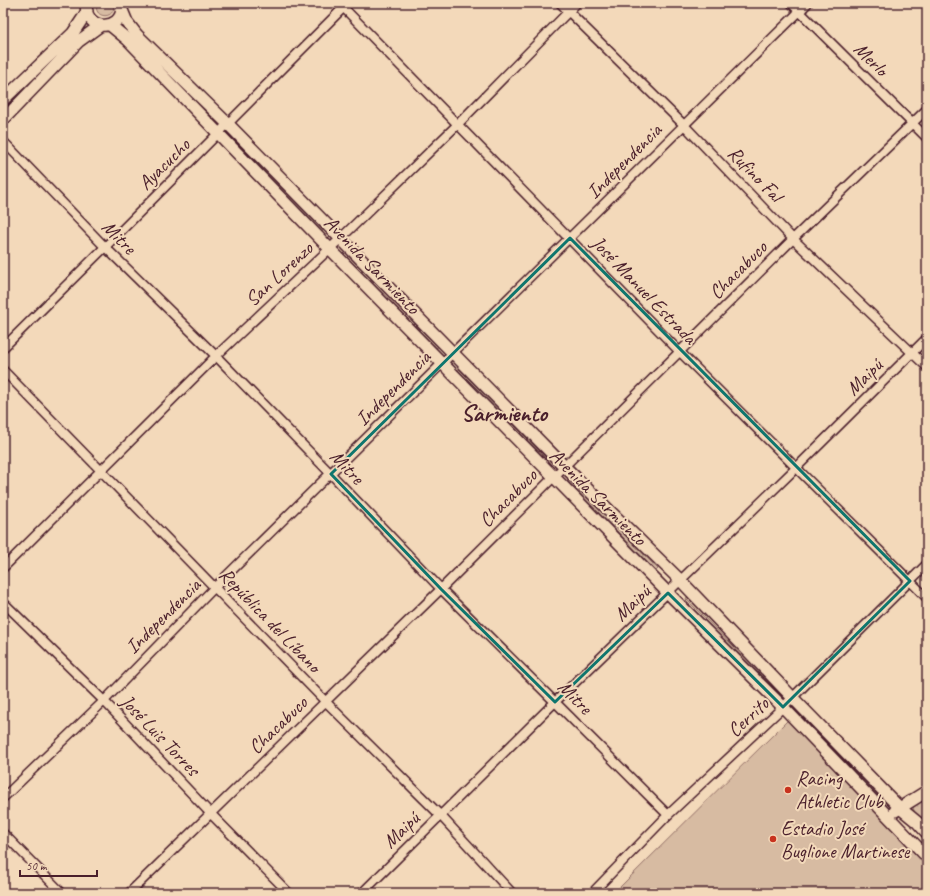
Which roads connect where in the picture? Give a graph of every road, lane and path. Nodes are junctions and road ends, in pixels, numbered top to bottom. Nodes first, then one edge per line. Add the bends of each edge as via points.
1 (560, 3) edge
2 (578, 3) edge
3 (790, 3) edge
4 (808, 3) edge
5 (344, 4) edge
6 (86, 5) edge
7 (122, 5) edge
8 (568, 12) junction
9 (799, 12) junction
10 (106, 25) junction
11 (3, 100) edge
12 (927, 109) edge
13 (3, 120) edge
14 (912, 123) junction
15 (228, 124) junction
16 (458, 124) junction
17 (684, 125) junction
18 (218, 134) junction
19 (927, 138) edge
20 (3, 141) edge
21 (570, 238) junction
22 (793, 238) junction
23 (340, 239) junction
24 (105, 247) junction
25 (330, 249) junction
26 (927, 338) edge
27 (3, 348) edge
28 (680, 352) junction
29 (912, 352) junction
30 (453, 353) junction
31 (216, 356) junction
32 (442, 363) junction
33 (927, 367) edge
34 (3, 370) edge
35 (564, 466) junction
36 (797, 468) junction
37 (100, 471) junction
38 (331, 474) junction
39 (554, 477) junction
40 (927, 564) edge
41 (3, 568) edge
42 (681, 581) junction
43 (910, 581) junction
44 (214, 588) junction
45 (441, 589) junction
46 (668, 593) junction
47 (927, 598) edge
48 (3, 602) edge
49 (793, 698) junction
50 (104, 701) junction
51 (326, 702) junction
52 (555, 702) junction
53 (783, 707) junction
54 (927, 791) edge
55 (3, 798) edge
56 (900, 808) junction
57 (211, 814) junction
58 (668, 815) junction
59 (887, 815) junction
60 (441, 816) junction
61 (3, 833) edge
62 (927, 833) edge
63 (927, 857) edge
64 (62, 893) edge
65 (129, 893) edge
66 (289, 893) edge
67 (362, 893) edge
68 (512, 893) edge
69 (592, 893) edge

1 - 8 street, Rufino Fal
2 - 8 street, San Lorenzo
3 - 9 street, Merlo
4 - 9 street, Independencia
5 - 15 street, Ayacucho
5 - 16 street, José Manuel Estrada
6 - 10 main road, Avenida Sarmiento via 88,16 96,24
6 - 11 main road via 83,18 72,33
7 - 10 main road via 118,19
7 - 15 main road, Avenida Sarmiento via 127,22 136,35
8 - 16 street, San Lorenzo
8 - 17 street, Rufino Fal
9 - 14 street, Merlo
9 - 17 street, Independencia
10 - 13 main road via 79,41
10 - 18 main road, Avenida Sarmiento via 127,39
12 - 14 street, Chacabuco
14 - 19 street, Merlo
14 - 22 street, Chacabuco
15 - 18 street, Ayacucho
15 - 23 main road, Avenida Sarmiento
16 - 21 street, José Manuel Estrada
16 - 23 street, San Lorenzo
17 - 21 street, Independencia
17 - 22 street, Rufino Fal
18 - 24 street, Ayacucho
18 - 25 main road, Avenida Sarmiento
20 - 24 street, Mitre
21 - 28 street, José Manuel Estrada
21 - 30 street, Independencia
22 - 28 street, Chacabuco
22 - 29 street, Rufino Fal
23 - 25 street, San Lorenzo
23 - 30 main road, Avenida Sarmiento
24 - 27 street, Ayacucho
24 - 31 street, Mitre
25 - 31 street, San Lorenzo
25 - 32 main road, Avenida Sarmiento
26 - 29 street, Maipú
28 - 35 street, Chacabuco
28 - 36 street, José Manuel Estrada
29 - 33 street, Rufino Fal
29 - 36 street, Maipú
30 - 32 street, Independencia
30 - 35 main road, Avenida Sarmiento
31 - 37 street, San Lorenzo
31 - 38 street, Mitre
32 - 38 street, Independencia
32 - 39 main road, Avenida Sarmiento
34 - 37 street, República del Líbano
35 - 39 street, Chacabuco
35 - 42 main road, Avenida Sarmiento
36 - 42 street, Maipú
36 - 43 street, José Manuel Estrada
37 - 41 street, San Lorenzo
37 - 44 street, República del Líbano
38 - 44 street, Independencia
38 - 45 street, Mitre
39 - 45 street, Chacabuco
39 - 46 main road, Avenida Sarmiento
40 - 43 street, Cerrito
42 - 46 street, Maipú
42 - 49 main road, Avenida Sarmiento
43 - 47 street, José Manuel Estrada
43 - 49 street, Cerrito
44 - 50 street, Independencia
44 - 51 street, República del Líbano
45 - 51 street, Chacabuco
45 - 52 street, Mitre
46 - 52 street, Maipú
46 - 53 main road, Avenida Sarmiento
48 - 50 street, José Luis Torres
49 - 53 street, Cerrito
49 - 56 main road, Avenida Sarmiento
50 - 55 street, Independencia
50 - 57 street, José Luis Torres
51 - 57 street, Chacabuco
51 - 60 street, República del Líbano
52 - 58 street, Mitre
52 - 60 street, Maipú
53 - 58 street, Cerrito
53 - 59 main road, Avenida Sarmiento
54 - 56 main road
56 - 59 main road
56 - 62 main road, Avenida Sarmiento
57 - 65 street, Chacabuco
57 - 66 street, José Luis Torres
58 - 69 street, Cerrito
59 - 63 main road, Avenida Sarmiento
60 - 67 street, Maipú
60 - 68 street, República del Líbano
61 - 64 street

